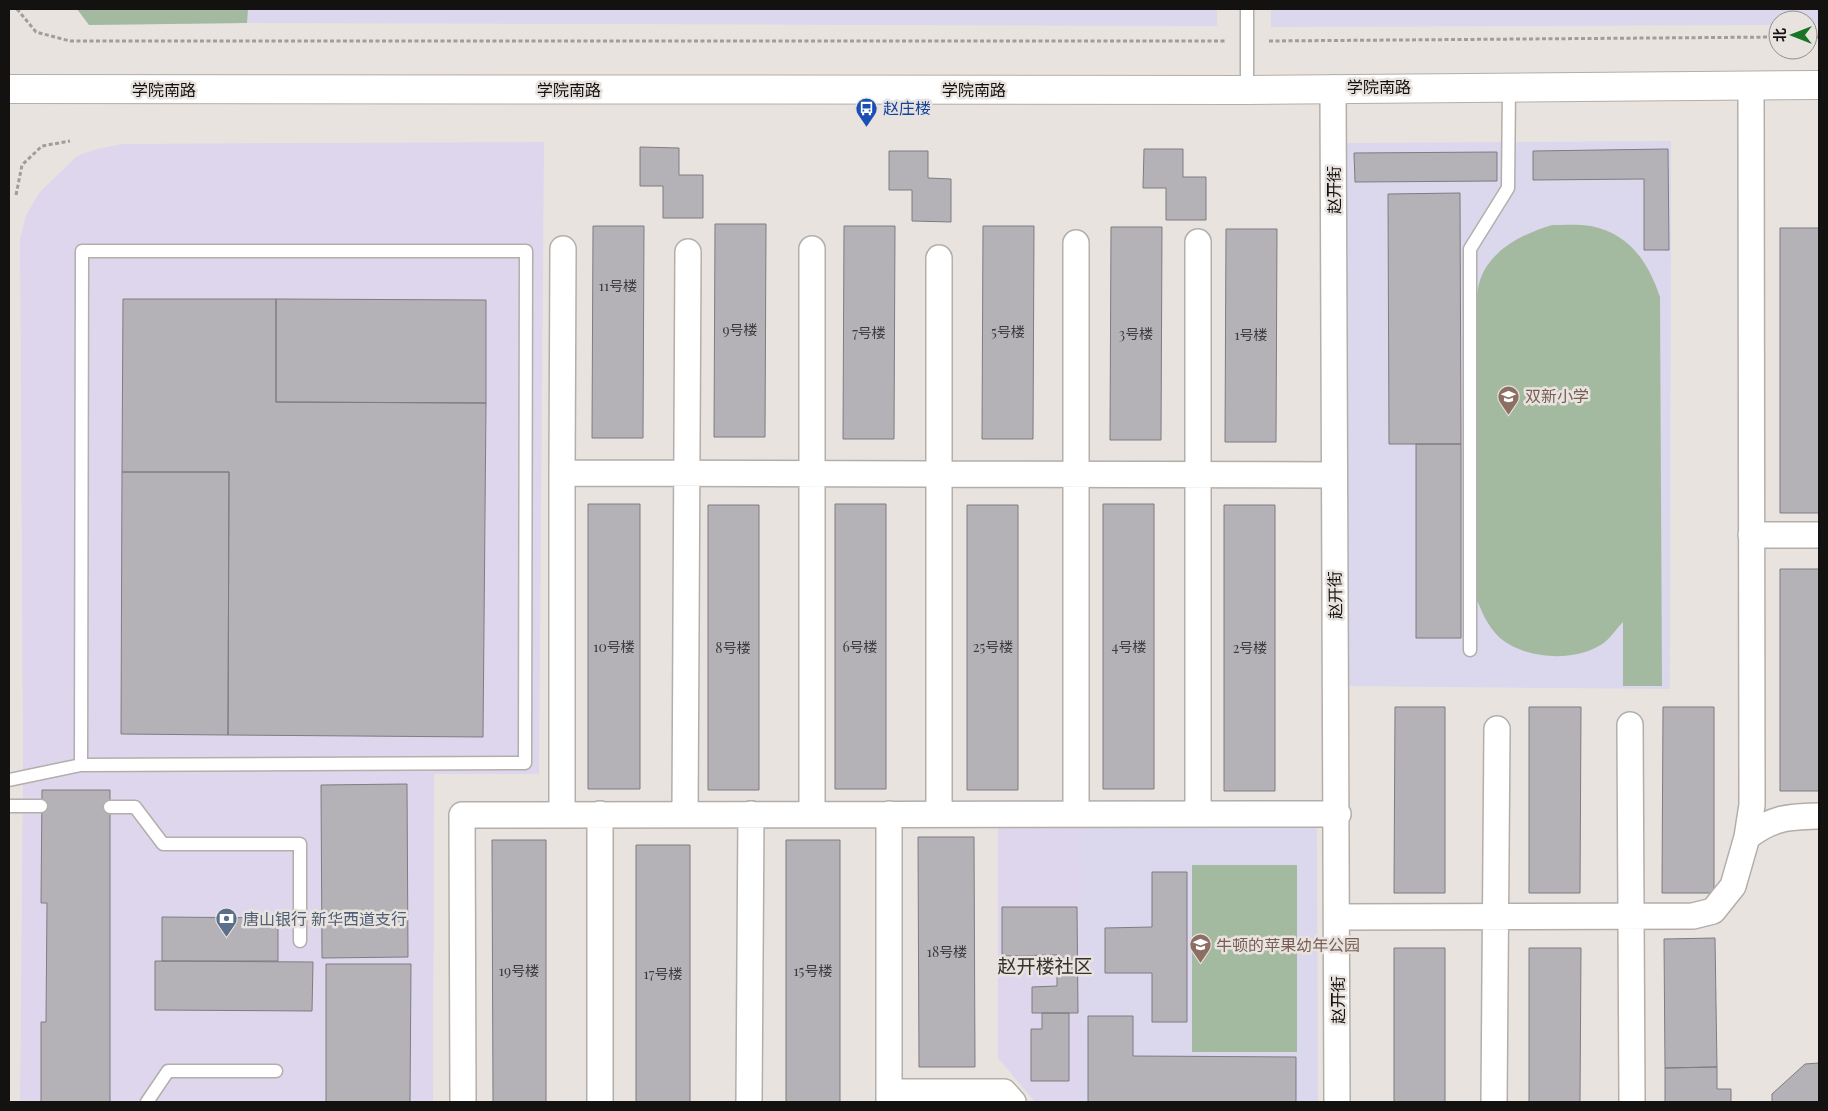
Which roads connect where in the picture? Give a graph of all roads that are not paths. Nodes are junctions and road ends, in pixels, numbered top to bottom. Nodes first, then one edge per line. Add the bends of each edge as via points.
1 (1247, 9) edge
2 (1819, 85) edge
3 (1751, 86) junction
4 (1509, 87) junction
5 (1333, 88) junction
6 (9, 89) edge
7 (1247, 90) junction
8 (1198, 242) dead end
9 (1076, 243) dead end
10 (563, 249) dead end
11 (812, 249) dead end
12 (688, 252) dead end
13 (939, 258) dead end
14 (562, 473) junction
15 (687, 473) junction
16 (811, 474) junction
17 (939, 474) junction
18 (1076, 474) junction
19 (1198, 474) junction
20 (1333, 475) junction
21 (1751, 535) junction
22 (1819, 535) edge
23 (1470, 650) dead end
24 (1630, 725) dead end
25 (1497, 728) dead end
26 (81, 765) junction
27 (9, 780) edge
28 (9, 806) edge
29 (41, 806) dead end
30 (110, 807) dead end
31 (562, 814) junction
32 (600, 814) junction
33 (686, 814) junction
34 (751, 814) junction
35 (812, 814) junction
36 (889, 814) junction
37 (939, 814) junction
38 (1076, 814) junction
39 (1198, 814) junction
40 (1338, 814) junction
41 (1819, 816) edge
42 (1747, 837) junction
43 (1631, 916) junction
44 (1338, 917) junction
45 (1496, 917) junction
46 (300, 941) dead end
47 (276, 1071) dead end
48 (889, 1097) edge
49 (147, 1102) edge
50 (463, 1102) edge
51 (600, 1102) edge
52 (750, 1102) edge
53 (1012, 1102) edge
54 (1337, 1102) edge
55 (1494, 1102) edge
56 (1632, 1102) edge

1 - 7 lane
2 - 3 main road, 学院南路
3 - 4 main road, 学院南路
3 - 21 street
4 - 5 main road, 学院南路
4 - 23 lane via 1508,188 1470,249
5 - 7 main road, 学院南路
5 - 20 street, 赵开街
6 - 7 main road, 学院南路
8 - 19 street
9 - 18 street
10 - 14 street
11 - 16 street
12 - 15 street
13 - 17 street
14 - 15 street
14 - 31 street
15 - 16 street
15 - 33 street
16 - 17 street
16 - 35 street
17 - 18 street
17 - 37 street
18 - 19 street
18 - 38 street
19 - 20 street
19 - 39 street
20 - 40 street, 赵开街
21 - 22 street
21 - 42 street via 1752,805
24 - 43 street
25 - 45 street
26 - 26 lane via 525,763 526,250 82,251
26 - 27 lane
28 - 29 lane
30 - 46 lane via 135,807 163,844 300,844
31 - 32 street
31 - 50 street via 462,815
32 - 33 street
32 - 51 street
33 - 34 street
34 - 35 street
34 - 52 street
35 - 36 street
36 - 37 street
36 - 48 street
37 - 38 street
38 - 39 street
39 - 40 street
40 - 44 street, 赵开街
41 - 42 street via 1786,817 1763,825
42 - 43 street via 1733,886 1713,911 1693,916
43 - 45 street
43 - 56 street
44 - 45 street
44 - 54 street, 赵开街
45 - 55 street
47 - 49 lane via 168,1071
48 - 53 street via 1004,1092

